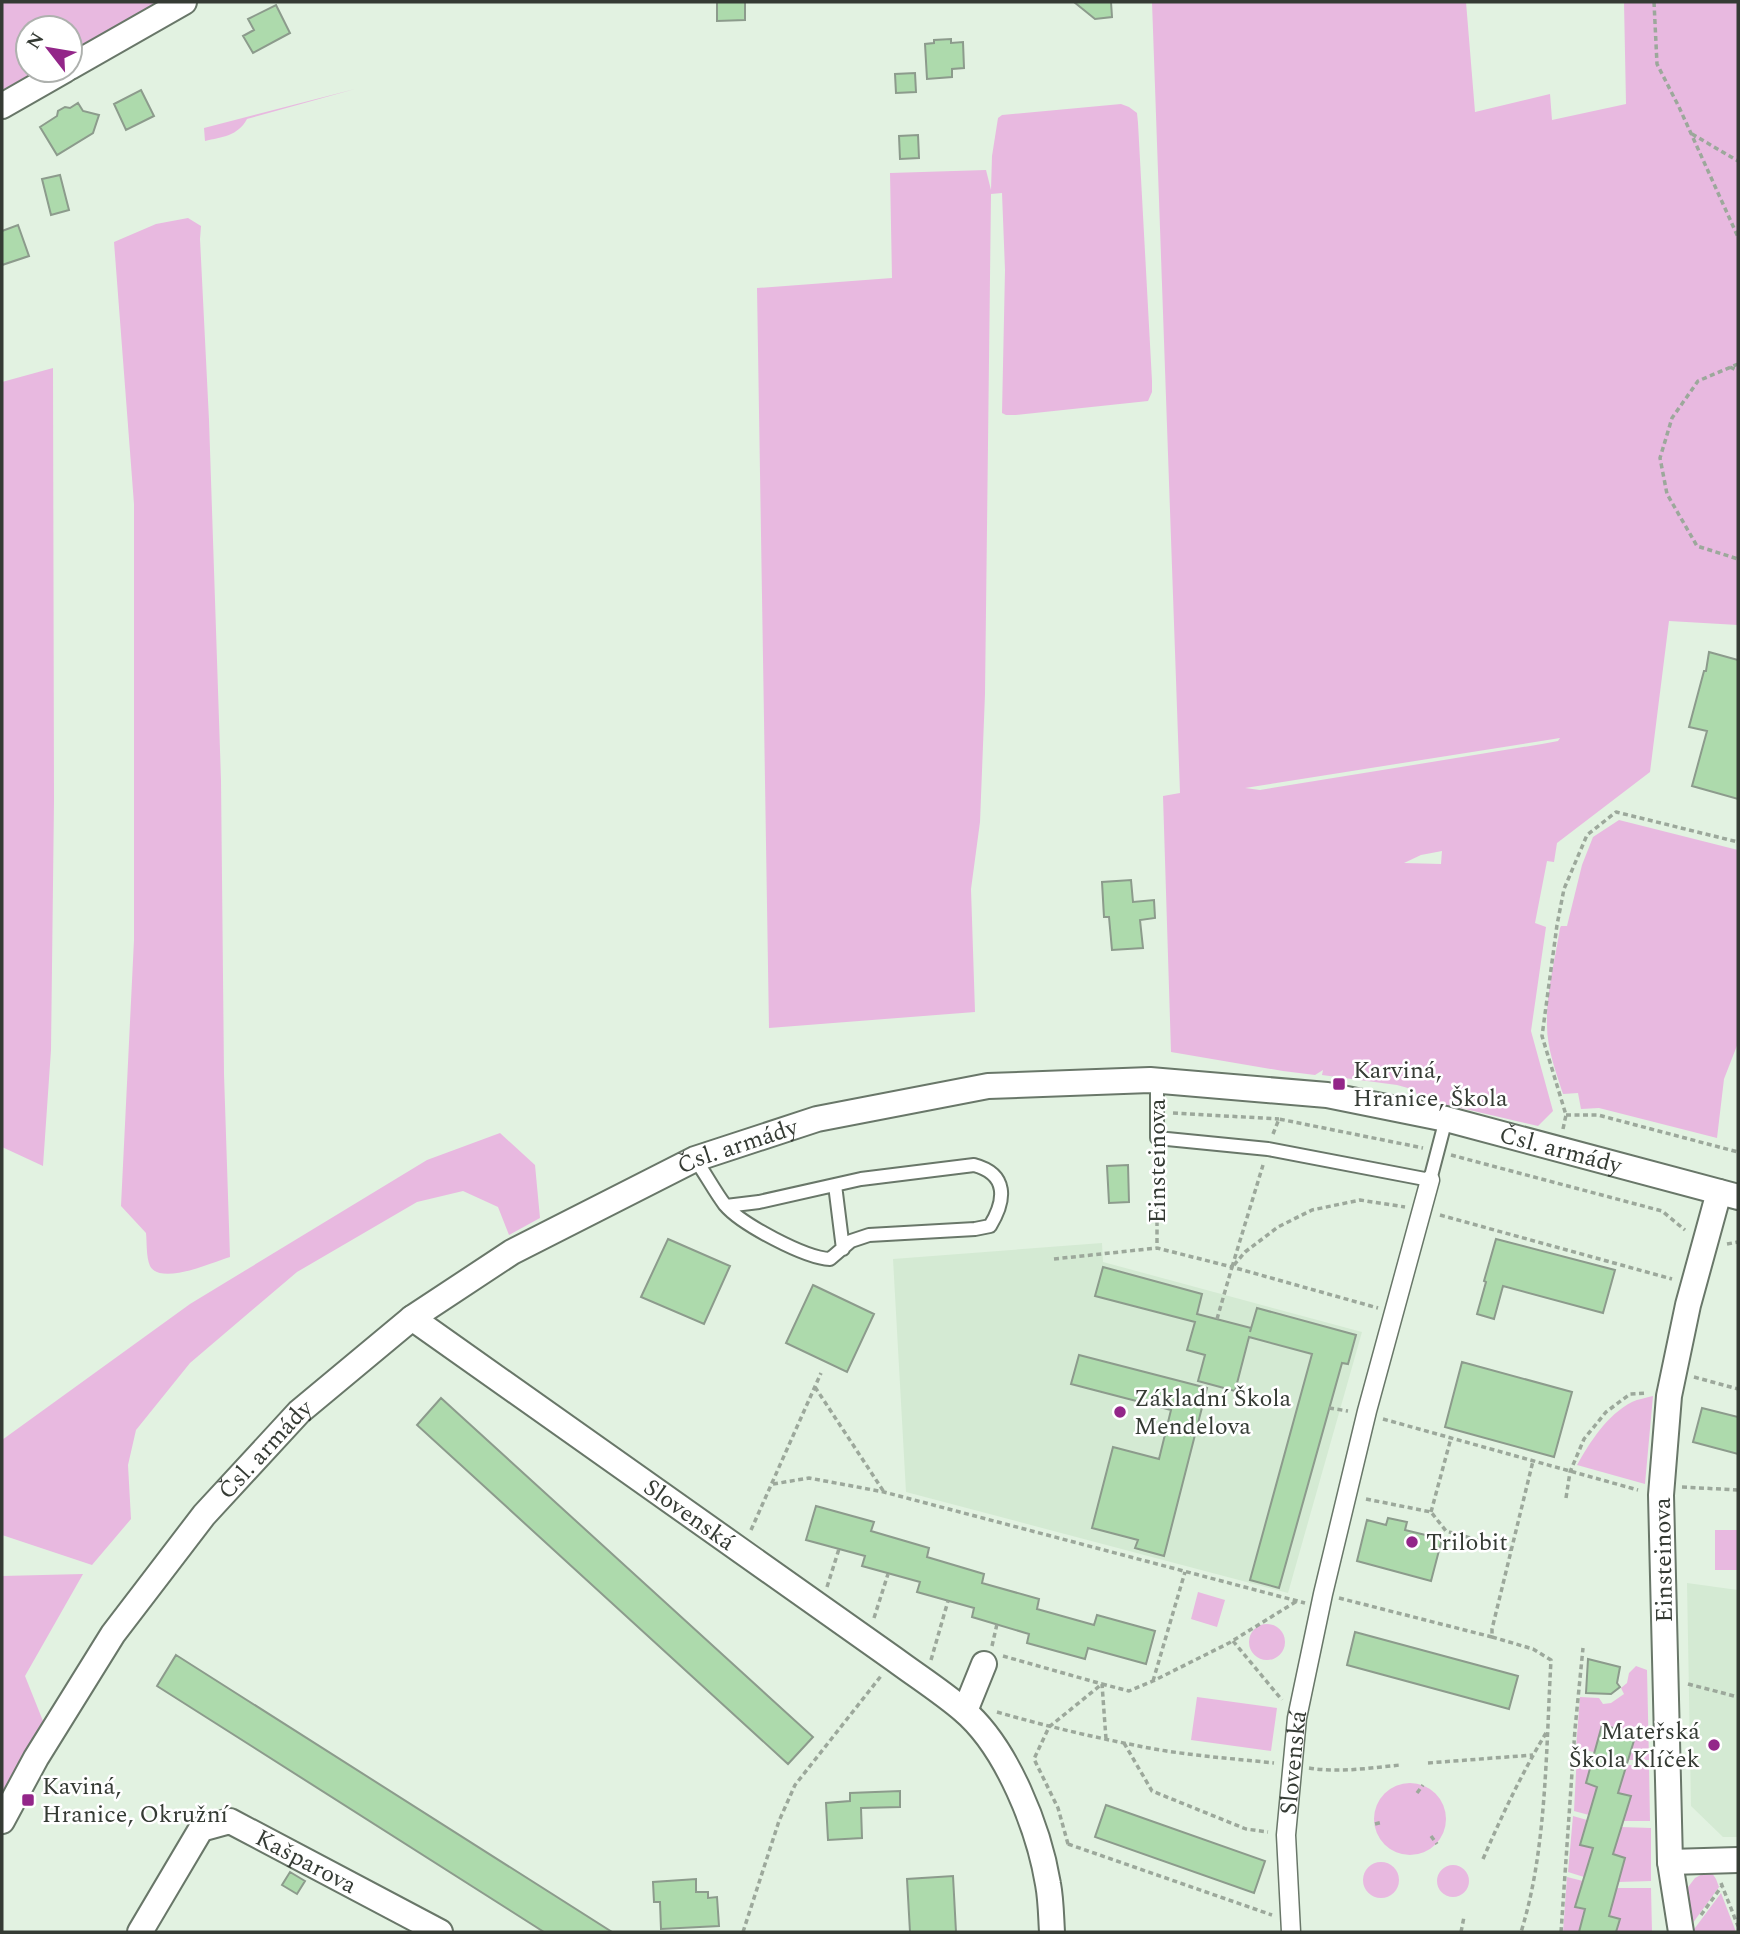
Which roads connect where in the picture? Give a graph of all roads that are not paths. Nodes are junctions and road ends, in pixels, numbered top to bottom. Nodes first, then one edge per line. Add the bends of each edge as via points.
1 (184, 2) edge
2 (84, 59) edge
3 (40, 84) edge
4 (2, 106) edge
5 (1157, 1080) junction
6 (1446, 1119) junction
7 (695, 1159) junction
8 (1430, 1180) junction
9 (835, 1185) junction
10 (1729, 1195) edge
11 (726, 1206) junction
12 (843, 1249) junction
13 (412, 1318) junction
14 (994, 1660) road end
15 (966, 1707) junction
16 (2, 1821) edge
17 (1738, 1860) edge
18 (1670, 1861) junction
19 (1290, 1926) edge
20 (1688, 1928) edge
21 (140, 1932) edge
22 (440, 1932) edge
23 (1052, 1932) edge

1 - 2 street
3 - 4 street
5 - 6 street, Čsl. armády via 1327,1095
5 - 7 street, Čsl. armády via 988,1086 817,1119
5 - 8 lane, Einsteinova via 1157,1138 1268,1149
6 - 8 lane
6 - 10 street, Čsl. armády
7 - 11 lane
7 - 13 street, Čsl. armády via 512,1252
8 - 19 street, Slovenská via 1346,1496 1297,1718 1286,1835
9 - 11 lane
9 - 12 lane
9 - 12 lane via 974,1165 987,1168 1001,1184 998,1213 990,1226 869,1235
10 - 18 street, Einsteinova via 1693,1285 1670,1396 1661,1496
11 - 12 lane via 761,1231 807,1254 830,1259
13 - 15 street, Slovenská
13 - 16 street, Čsl. armády via 299,1412 204,1515 113,1634
14 - 15 street
15 - 23 street, Slovenská via 998,1750 1037,1833 1049,1885
17 - 18 street
18 - 20 street, Einsteinova
21 - 22 street, Kašparova via 201,1829 230,1821

